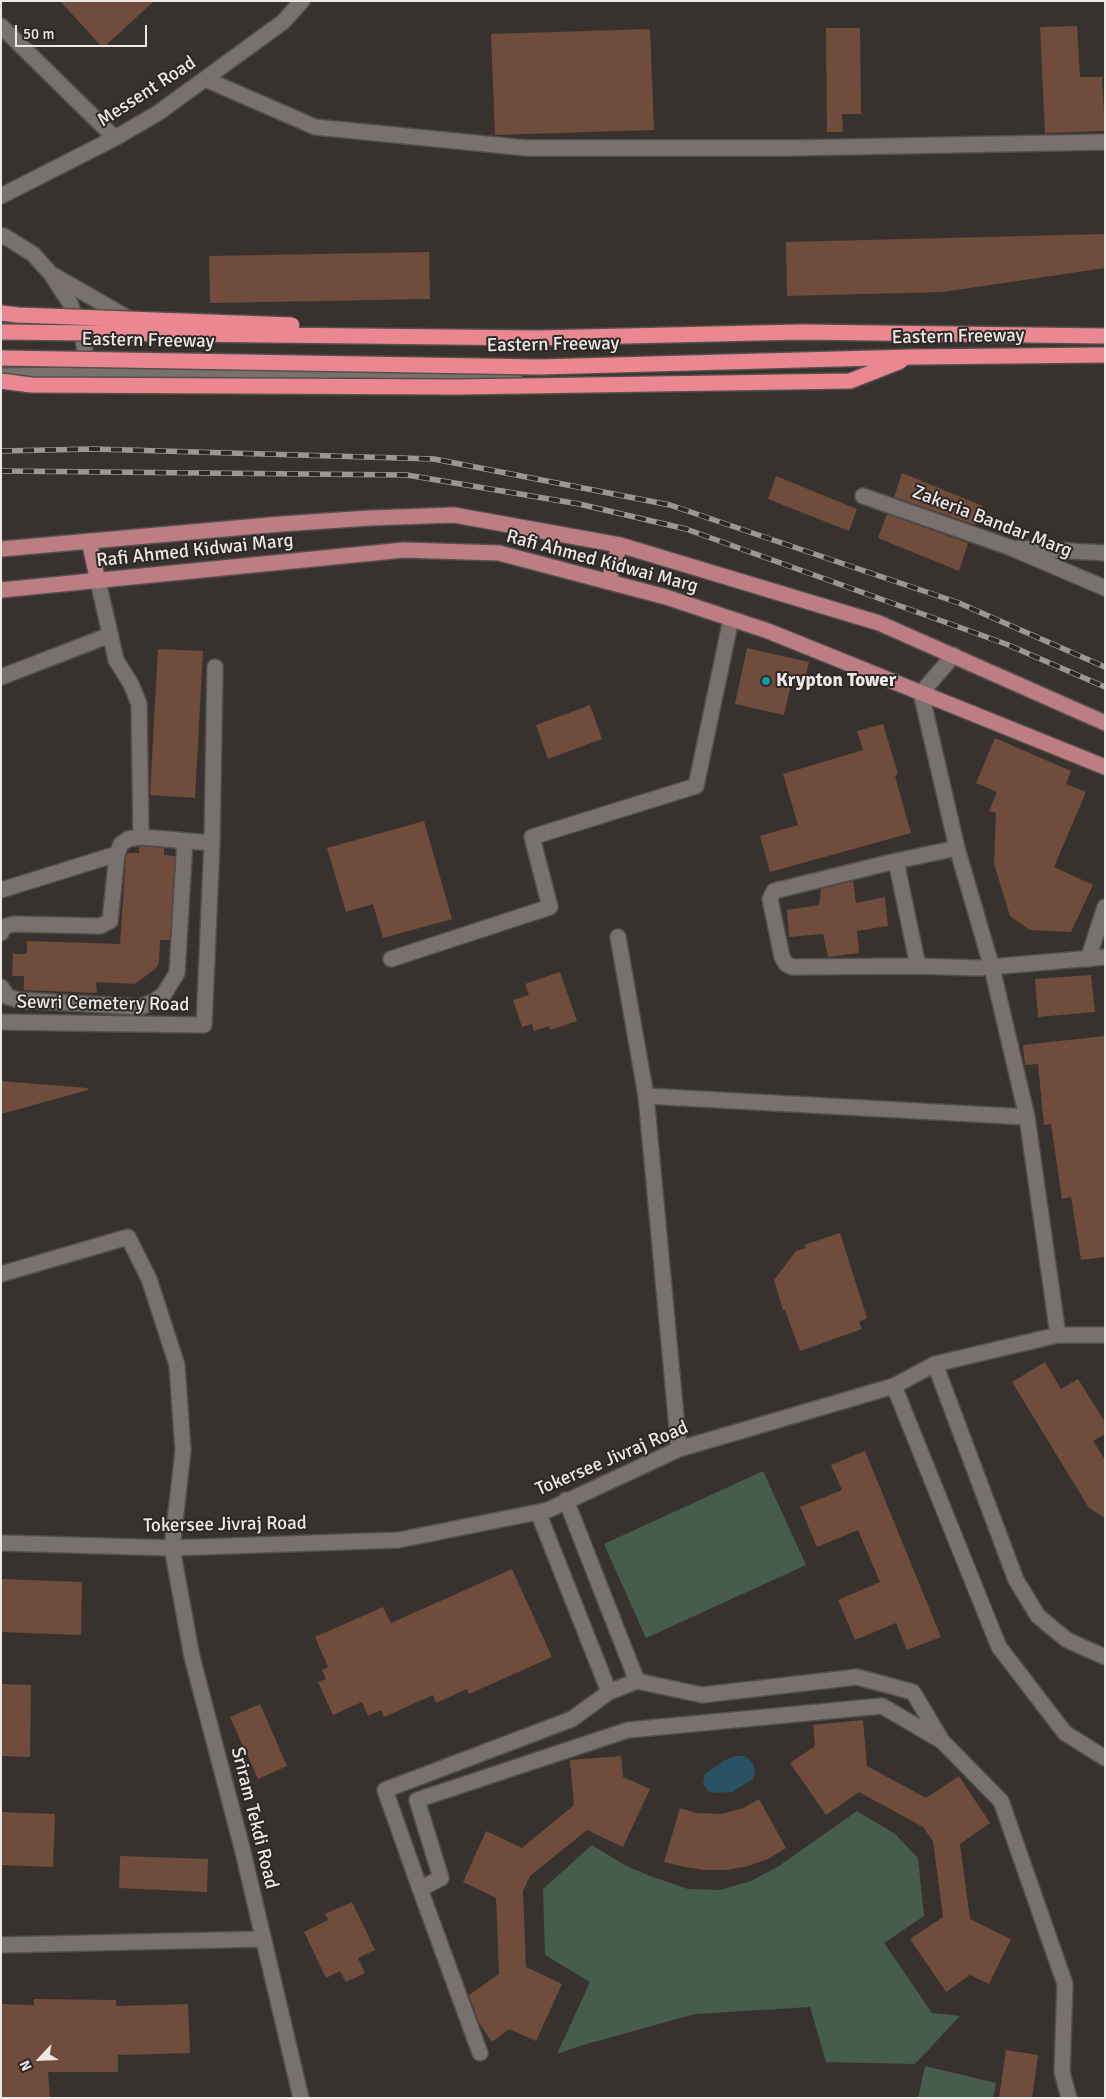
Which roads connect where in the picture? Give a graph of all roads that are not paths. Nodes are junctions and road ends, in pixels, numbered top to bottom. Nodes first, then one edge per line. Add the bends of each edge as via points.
1 (302, 1) edge
2 (1, 26) edge
3 (205, 79) junction
4 (115, 138) junction
5 (1105, 142) edge
6 (1, 196) edge
7 (2, 237) edge
8 (52, 274) junction
9 (1, 313) edge
10 (5, 336) edge
11 (399, 336) junction
12 (1105, 336) edge
13 (83, 339) junction
14 (166, 340) junction
15 (1105, 341) edge
16 (1105, 355) edge
17 (912, 357) junction
18 (1, 358) edge
19 (1105, 362) edge
20 (89, 374) junction
21 (1, 376) edge
22 (1, 381) edge
23 (864, 496) dead end
24 (89, 541) junction
25 (620, 545) junction
26 (1, 548) edge
27 (1009, 548) junction
28 (1105, 553) edge
29 (98, 581) junction
30 (608, 582) junction
31 (1105, 588) edge
32 (1, 590) edge
33 (731, 619) junction
34 (110, 635) junction
35 (954, 655) junction
36 (215, 667) dead end
37 (1, 678) edge
38 (921, 694) junction
39 (1105, 722) edge
40 (1105, 767) edge
41 (141, 837) junction
42 (184, 841) junction
43 (212, 843) junction
44 (957, 848) junction
45 (117, 854) junction
46 (896, 861) junction
47 (1, 890) edge
48 (1105, 907) edge
49 (1, 933) edge
50 (618, 937) dead end
51 (1105, 957) edge
52 (391, 959) dead end
53 (1088, 959) junction
54 (918, 966) junction
55 (992, 968) junction
56 (1, 987) edge
57 (19, 1000) junction
58 (8, 1022) edge
59 (646, 1096) junction
60 (1027, 1117) junction
61 (1, 1274) edge
62 (1058, 1335) junction
63 (1105, 1335) edge
64 (935, 1364) junction
65 (894, 1386) junction
66 (679, 1449) junction
67 (566, 1500) junction
68 (538, 1512) junction
69 (1, 1543) edge
70 (172, 1548) junction
71 (1105, 1657) edge
72 (637, 1681) junction
73 (609, 1692) junction
74 (942, 1741) junction
75 (1105, 1758) edge
76 (420, 1890) junction
77 (264, 1939) junction
78 (1, 1946) edge
79 (480, 2053) dead end
80 (301, 2098) edge
81 (1069, 2098) edge

1 - 3 street, Messent Road via 284,22
2 - 4 street
3 - 4 street, Messent Road via 158,113
3 - 5 street via 315,127 526,148 794,148
4 - 6 street, Messent Road
7 - 8 street via 33,254
8 - 13 street via 70,303
8 - 14 street
9 - 11 highway, bridge via 357,328
10 - 11 highway, Eastern Freeway, bridge
10 - 13 street
11 - 12 highway, Eastern Freeway, bridge via 538,338 801,332
13 - 14 street
13 - 20 street
14 - 15 street via 556,343 767,339
16 - 17 highway, Eastern Freeway, bridge
17 - 18 highway, Eastern Freeway, bridge via 539,367
17 - 22 highway, bridge via 850,381 458,387 31,385
19 - 20 street via 801,365 399,377
20 - 21 street
23 - 27 street, Zakeria Bandar Marg
24 - 25 main road, Rafi Ahmed Kidwai Marg via 291,523 454,515
24 - 26 main road, Rafi Ahmed Kidwai Marg
24 - 29 main road
25 - 30 main road
25 - 35 main road, Rafi Ahmed Kidwai Marg via 879,623
27 - 28 street
27 - 31 street, Zakeria Bandar Marg
29 - 30 main road, Rafi Ahmed Kidwai Marg via 404,550 499,553
29 - 32 main road, Rafi Ahmed Kidwai Marg
29 - 34 street
30 - 33 main road, Rafi Ahmed Kidwai Marg
33 - 38 main road, Rafi Ahmed Kidwai Marg
33 - 52 street via 696,786 532,837 550,907
34 - 37 street
34 - 41 street via 116,660 139,704
35 - 38 street
35 - 39 main road, Rafi Ahmed Kidwai Marg
36 - 43 street
38 - 40 main road, Rafi Ahmed Kidwai Marg
38 - 44 street
41 - 42 street
41 - 45 street via 128,839 121,844
42 - 43 street
42 - 57 street via 177,973 164,994 140,1007
43 - 58 street, Sewri Cemetery Road via 204,1025
44 - 46 street
44 - 55 street
45 - 47 street
45 - 49 street via 110,921 100,926 13,924 4,927
46 - 54 street
46 - 54 street via 774,891 770,899 782,957 792,967
48 - 53 street
50 - 59 street
51 - 53 street
53 - 55 street
54 - 55 street
55 - 60 street
56 - 57 street via 8,997
57 - 58 street
59 - 60 street
59 - 66 street
60 - 62 street
61 - 70 street, Sriram Tekdi Road via 128,1237 149,1279 177,1365 183,1451
62 - 63 street, Tokersee Jivraj Road
62 - 64 street, Tokersee Jivraj Road
64 - 65 street, Tokersee Jivraj Road
64 - 71 street via 1016,1580 1038,1616 1067,1640
65 - 66 street, Tokersee Jivraj Road
65 - 75 street via 998,1647 1065,1734
66 - 67 street, Tokersee Jivraj Road
67 - 68 street, Tokersee Jivraj Road
67 - 72 street
68 - 70 street, Tokersee Jivraj Road via 399,1540
68 - 73 street
69 - 70 street, Tokersee Jivraj Road
70 - 77 street, Sriram Tekdi Road via 192,1657
72 - 73 street
72 - 74 street via 702,1695 857,1677 913,1692
73 - 76 street via 572,1719 385,1790
74 - 76 street via 882,1706 628,1730 417,1800 441,1878
74 - 81 street via 1001,1801 1066,1984 1062,2072
76 - 79 street
77 - 78 street
77 - 80 street, Sriram Tekdi Road

